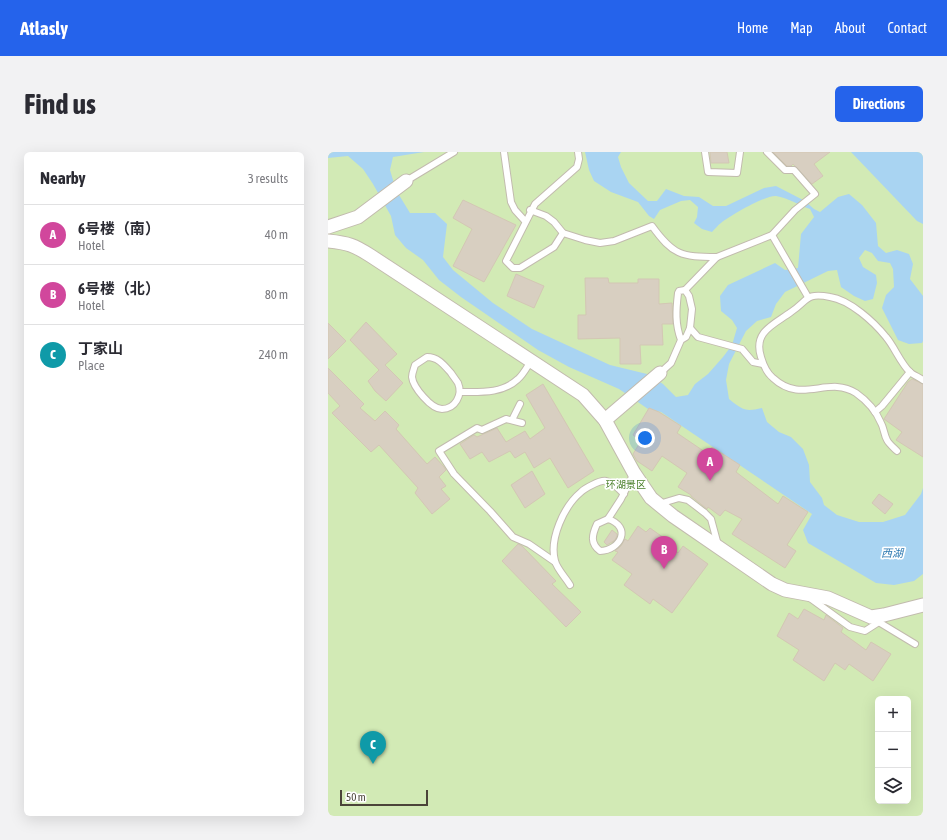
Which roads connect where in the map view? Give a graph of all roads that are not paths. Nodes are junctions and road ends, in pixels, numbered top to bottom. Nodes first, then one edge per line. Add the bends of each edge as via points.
1 (454, 152) edge
2 (504, 152) edge
3 (578, 152) edge
4 (705, 152) edge
5 (740, 152) edge
6 (767, 152) edge
7 (406, 181) joint
8 (530, 210) junction
9 (354, 219) junction
10 (525, 221) junction
11 (328, 228) edge
12 (563, 233) junction
13 (772, 235) junction
14 (328, 241) edge
15 (354, 245) junction
16 (717, 257) junction
17 (685, 290) junction
18 (808, 297) junction
19 (690, 328) junction
20 (681, 340) junction
21 (531, 361) junction
22 (763, 364) junction
23 (910, 372) junction
24 (660, 374) joint
25 (923, 380) edge
26 (460, 392) junction
27 (520, 404) dead end
28 (875, 412) junction
29 (512, 420) junction
30 (605, 420) junction
31 (522, 423) dead end
32 (897, 451) dead end
33 (634, 473) junction
34 (624, 494) junction
35 (658, 504) junction
36 (608, 519) junction
37 (720, 548) junction
38 (555, 562) junction
39 (570, 585) dead end
40 (923, 605) edge
41 (878, 618) junction
42 (915, 644) dead end

1 - 7 lane
2 - 10 lane via 511,202 514,210
3 - 8 lane via 577,167
4 - 5 lane via 708,172 737,173
6 - 13 lane via 785,170 794,170 815,194 795,210
7 - 9 street
8 - 10 lane
8 - 12 lane via 546,216
9 - 11 street
9 - 15 street via 348,233
10 - 12 lane via 506,262 513,268 520,268 554,247
12 - 16 lane via 585,240 614,241 652,226 671,249 695,257
13 - 16 lane
13 - 18 lane
14 - 15 street
15 - 21 street
16 - 17 lane
17 - 19 lane via 692,309
17 - 20 lane via 678,293 676,315
18 - 22 lane via 769,327 759,338
18 - 23 lane via 832,297 859,311 887,337
19 - 20 lane via 686,337
19 - 22 lane via 698,337 742,350 753,362
20 - 24 lane via 671,363
21 - 26 lane via 518,380 503,389
21 - 30 street via 583,395
22 - 28 lane via 772,378 789,389 801,391 843,387 864,400
23 - 25 lane
23 - 28 lane
24 - 30 street
26 - 26 lane via 458,383 444,364 432,357 426,357 415,365 412,376 416,387 436,408 442,409 453,405 459,399
27 - 29 lane
28 - 32 lane via 887,440
29 - 31 lane
29 - 38 lane via 506,419 482,430 476,428 439,451 454,474 513,537 529,544
30 - 33 street
33 - 34 lane
33 - 35 street
34 - 36 lane
34 - 38 lane via 606,481 582,491 572,501 557,530
35 - 37 street
35 - 37 lane via 679,498 688,500 711,519
36 - 36 lane via 615,521 621,528 621,535 619,543 614,547 600,551 593,544 592,538 597,524
37 - 41 street via 772,584 785,590 828,598
38 - 39 lane
40 - 41 street
41 - 42 lane

